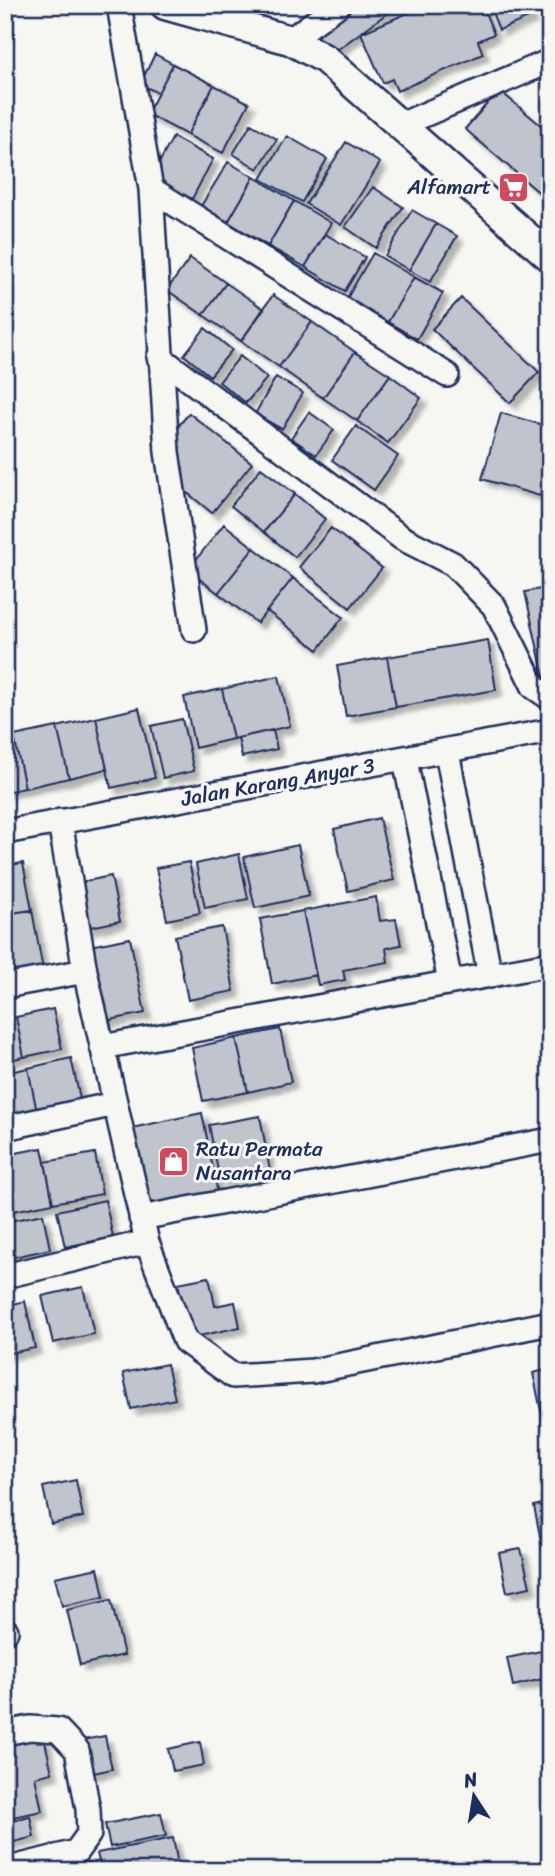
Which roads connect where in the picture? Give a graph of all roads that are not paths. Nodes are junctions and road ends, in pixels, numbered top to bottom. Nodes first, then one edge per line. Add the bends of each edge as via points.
1 (119, 5) edge
2 (165, 5) edge
3 (338, 5) edge
4 (290, 40) junction
5 (550, 61) edge
6 (398, 126) junction
7 (150, 189) junction
8 (550, 257) edge
9 (159, 357) junction
10 (447, 374) dead end
11 (194, 630) dead end
12 (550, 698) edge
13 (550, 730) edge
14 (447, 752) junction
15 (405, 760) junction
16 (60, 821) junction
17 (5, 832) edge
18 (550, 964) edge
19 (85, 971) junction
20 (490, 976) junction
21 (450, 982) junction
22 (5, 986) edge
23 (102, 1047) junction
24 (115, 1104) junction
25 (5, 1128) edge
26 (550, 1140) edge
27 (141, 1218) junction
28 (147, 1242) junction
29 (5, 1276) edge
30 (550, 1324) edge
31 (5, 1733) edge
32 (11, 1870) edge

1 - 7 street
2 - 4 street
3 - 4 street
4 - 6 street via 326,59
5 - 6 street
6 - 8 street
7 - 9 street
7 - 10 street
9 - 11 street via 167,452
9 - 12 street via 402,538 453,564 494,606 534,687
13 - 14 street, Jalan Karang Anyar 3
14 - 15 street, Jalan Karang Anyar 3
14 - 20 street
15 - 16 street, Jalan Karang Anyar 3
15 - 21 street
16 - 17 street, Jalan Karang Anyar 3
16 - 19 street
18 - 20 street
19 - 22 street
19 - 23 street
20 - 21 street
21 - 23 street
23 - 24 street
24 - 25 street
24 - 27 street
26 - 27 street
27 - 28 street
28 - 29 street
28 - 30 street via 185,1341 233,1376 313,1371
31 - 32 street via 30,1728 58,1730 77,1750 88,1809 89,1834 76,1852

